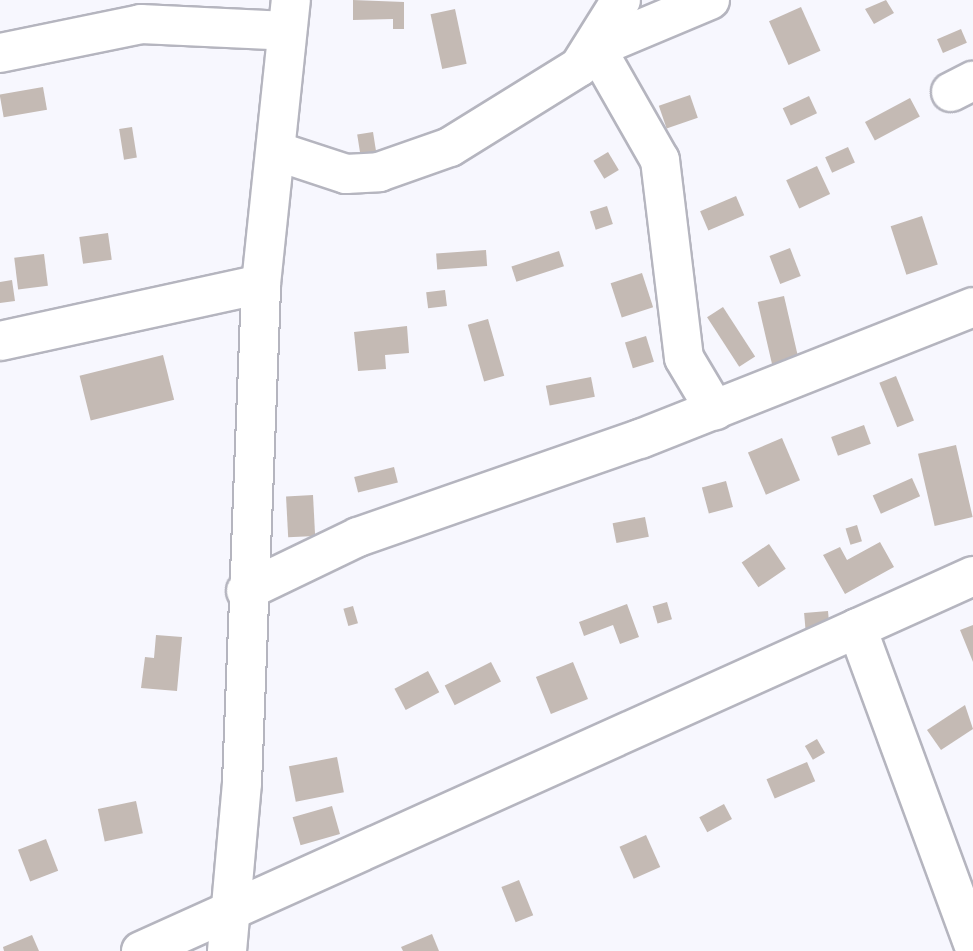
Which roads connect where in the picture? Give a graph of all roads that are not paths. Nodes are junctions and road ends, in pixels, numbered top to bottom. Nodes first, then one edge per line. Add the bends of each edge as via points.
1 (621, 0) edge
2 (710, 0) edge
3 (289, 16) edge
4 (596, 48) junction
5 (0, 53) edge
6 (276, 151) junction
7 (261, 284) junction
8 (973, 307) edge
9 (0, 341) edge
10 (715, 410) junction
11 (973, 576) edge
12 (246, 591) junction
13 (857, 628) junction
14 (231, 911) junction
15 (973, 943) edge
16 (141, 951) edge
17 (227, 951) edge

1 - 4 street
2 - 4 street
3 - 5 street via 141,24
3 - 6 street
4 - 6 street via 506,117 414,162 346,174
4 - 10 street via 660,160 684,358
6 - 7 street
7 - 9 street
7 - 12 street
8 - 10 street
10 - 12 street via 358,537
11 - 13 street
12 - 14 street via 242,783
13 - 14 street
13 - 15 street
14 - 16 street
14 - 17 street

